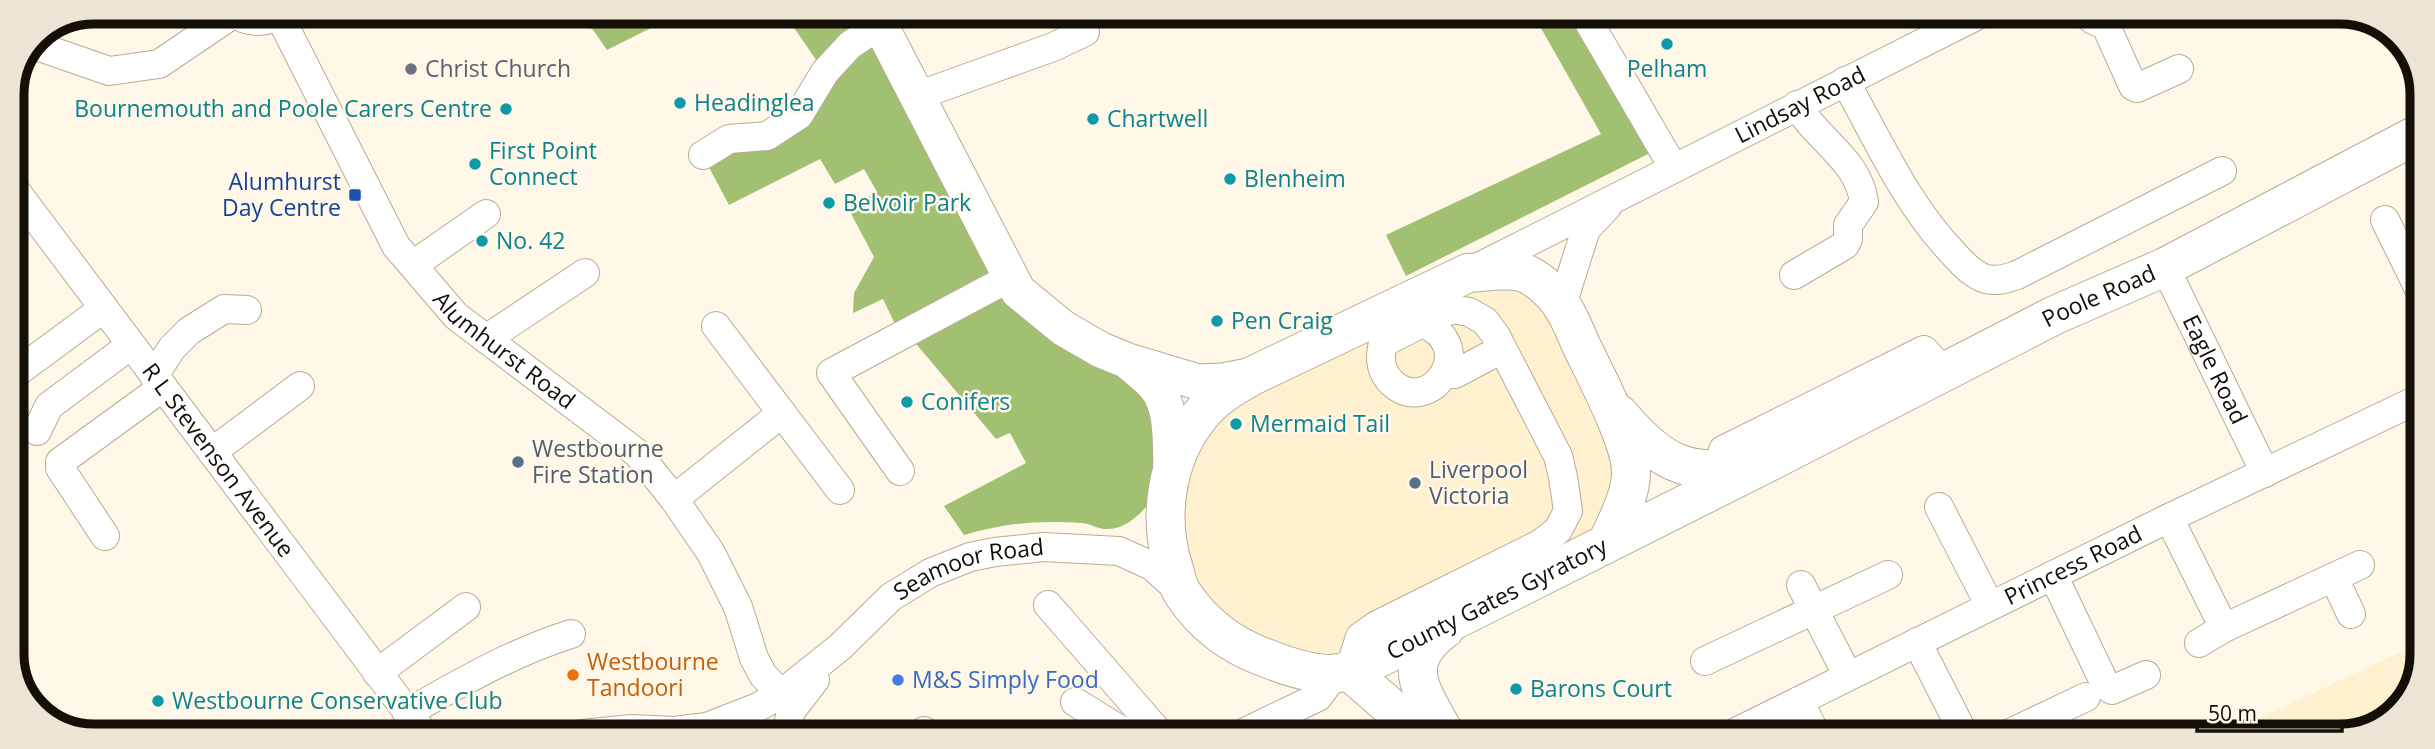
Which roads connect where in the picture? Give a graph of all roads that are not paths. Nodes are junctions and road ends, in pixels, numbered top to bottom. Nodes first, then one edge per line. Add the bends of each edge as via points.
1 (216, 24) edge
2 (286, 24) edge
3 (872, 24) edge
4 (880, 24) edge
5 (1590, 24) edge
6 (1960, 24) edge
7 (2102, 24) edge
8 (1085, 32) dead end
9 (43, 48) edge
10 (2179, 69) dead end
11 (1845, 81) junction
12 (916, 96) junction
13 (1797, 105) junction
14 (2410, 138) edge
15 (703, 156) dead end
16 (1673, 167) junction
17 (2222, 171) dead end
18 (1623, 194) junction
19 (24, 202) edge
20 (486, 214) dead end
21 (2385, 220) dead end
22 (412, 265) junction
23 (2165, 267) junction
24 (2410, 271) edge
25 (585, 273) dead end
26 (1468, 273) junction
27 (1794, 275) dead end
28 (1011, 277) junction
29 (1562, 305) junction
30 (104, 308) junction
31 (247, 310) dead end
32 (1422, 323) junction
33 (716, 326) dead end
34 (486, 338) junction
35 (1384, 343) junction
36 (131, 345) junction
37 (1502, 349) junction
38 (1302, 351) junction
39 (1128, 361) junction
40 (24, 367) edge
41 (1254, 374) junction
42 (1455, 374) dead end
43 (159, 381) junction
44 (300, 386) dead end
45 (1606, 399) junction
46 (2410, 403) edge
47 (782, 413) junction
48 (1824, 417) junction
49 (37, 431) dead end
50 (1723, 450) dead end
51 (212, 452) junction
52 (1775, 459) junction
53 (900, 471) dead end
54 (2265, 473) junction
55 (1169, 483) junction
56 (841, 489) dead end
57 (674, 499) junction
58 (1939, 507) dead end
59 (2169, 518) junction
60 (105, 536) dead end
61 (1607, 542) junction
62 (1119, 551) junction
63 (2360, 565) dead end
64 (1888, 575) dead end
65 (2053, 575) junction
66 (2334, 578) junction
67 (1181, 592) junction
68 (1807, 596) junction
69 (1048, 605) dead end
70 (466, 607) dead end
71 (1990, 607) junction
72 (2351, 614) dead end
73 (1460, 617) junction
74 (2224, 628) junction
75 (571, 634) dead end
76 (1917, 642) junction
77 (2199, 643) dead end
78 (840, 647) junction
79 (1706, 661) dead end
80 (1342, 672) junction
81 (377, 673) junction
82 (2146, 675) dead end
83 (1848, 676) junction
84 (781, 694) junction
85 (2086, 697) dead end
86 (1799, 701) junction
87 (1075, 702) dead end
88 (415, 723) edge
89 (715, 724) edge
90 (788, 724) edge
91 (1111, 724) edge
92 (1152, 724) edge
93 (1263, 724) edge
94 (1419, 724) edge
95 (1430, 724) edge
96 (1752, 724) edge
97 (1811, 724) edge
98 (1959, 724) edge
99 (2045, 724) edge

1 - 9 street via 159,64 109,71
2 - 22 street, Alumhurst Road via 396,246
3 - 15 street via 825,72 799,115 767,136 729,139
4 - 12 main road
5 - 16 street
6 - 11 street, Lindsay Road
7 - 10 street via 2133,86
8 - 12 street
11 - 13 street, Lindsay Road
11 - 17 street via 1934,234 1980,277 1991,280 2017,275
12 - 28 main road
13 - 16 street, Lindsay Road
13 - 27 street via 1806,122 1844,158 1864,202 1848,225 1845,244
14 - 23 highway, Poole Road
16 - 18 street, Lindsay Road
18 - 26 street, Lindsay Road
18 - 29 street, Lindsay Road via 1586,229
19 - 30 street, R L Stevenson Avenue
20 - 22 street
21 - 24 street
22 - 34 street, Alumhurst Road via 456,316
23 - 48 highway, Poole Road via 2055,315 1944,372
23 - 54 street, Eagle Road
25 - 34 street
26 - 29 highway, County Gates Gyratory via 1523,272
26 - 38 highway, County Gates Gyratory
28 - 39 main road via 1018,291 1063,328
28 - 53 street via 831,373
29 - 45 highway, County Gates Gyratory
30 - 36 street, R L Stevenson Avenue
30 - 40 street
31 - 43 street via 224,309 189,331 172,348
32 - 35 street
32 - 35 street via 1440,334 1449,352 1446,372 1429,389 1406,391 1386,377 1380,354
32 - 37 street via 1452,309 1469,312 1489,326
33 - 47 street
34 - 57 street, Alumhurst Road via 636,453
35 - 38 street
36 - 43 street, R L Stevenson Avenue
36 - 49 street via 49,406
37 - 42 street
37 - 80 street via 1558,456 1568,511 1558,530 1540,544 1360,636
38 - 41 highway, County Gates Gyratory
39 - 41 main road via 1198,382
39 - 55 main road via 1156,386 1164,400
41 - 55 highway, County Gates Gyratory via 1199,417 1178,452
43 - 51 street, R L Stevenson Avenue
43 - 60 street via 61,463
44 - 51 street
45 - 52 highway, Poole Road via 1667,460 1693,469 1721,470
45 - 61 highway, County Gates Gyratory via 1630,458 1631,475
46 - 54 street, Princess Road
47 - 56 street
47 - 57 street
48 - 50 street
48 - 52 highway, Poole Road
51 - 81 street, R L Stevenson Avenue
52 - 61 highway, Poole Road
54 - 59 street, Princess Road
55 - 62 street via 1158,519 1146,534
55 - 67 highway, County Gates Gyratory via 1167,550
57 - 84 street, Alumhurst Road via 723,576 763,675
58 - 71 street
59 - 65 street, Princess Road
59 - 74 street
61 - 73 highway, County Gates Gyratory
62 - 67 street, Seamoor Road via 1152,566
62 - 78 street, Seamoor Road via 1043,547 970,557 930,573 891,597
63 - 66 street
64 - 68 street
65 - 71 street, Princess Road
65 - 82 street via 2106,686 2112,690
66 - 72 street
66 - 74 street
67 - 80 highway, County Gates Gyratory via 1213,630 1237,645 1293,668
68 - 79 street
68 - 83 street
69 - 92 street
70 - 81 street
71 - 76 street, Princess Road
73 - 80 highway, County Gates Gyratory
73 - 95 highway via 1430,639 1416,668
74 - 77 street
75 - 88 street via 496,662
76 - 83 street, Princess Road
76 - 98 street
78 - 84 street, Seamoor Road
78 - 90 street, Seamoor Road via 791,711
80 - 93 street via 1318,697
80 - 94 highway
81 - 88 street, R L Stevenson Avenue
83 - 86 street, Princess Road
84 - 89 street, Seamoor Road
85 - 99 street
86 - 96 street, Princess Road
86 - 97 street
87 - 91 street

